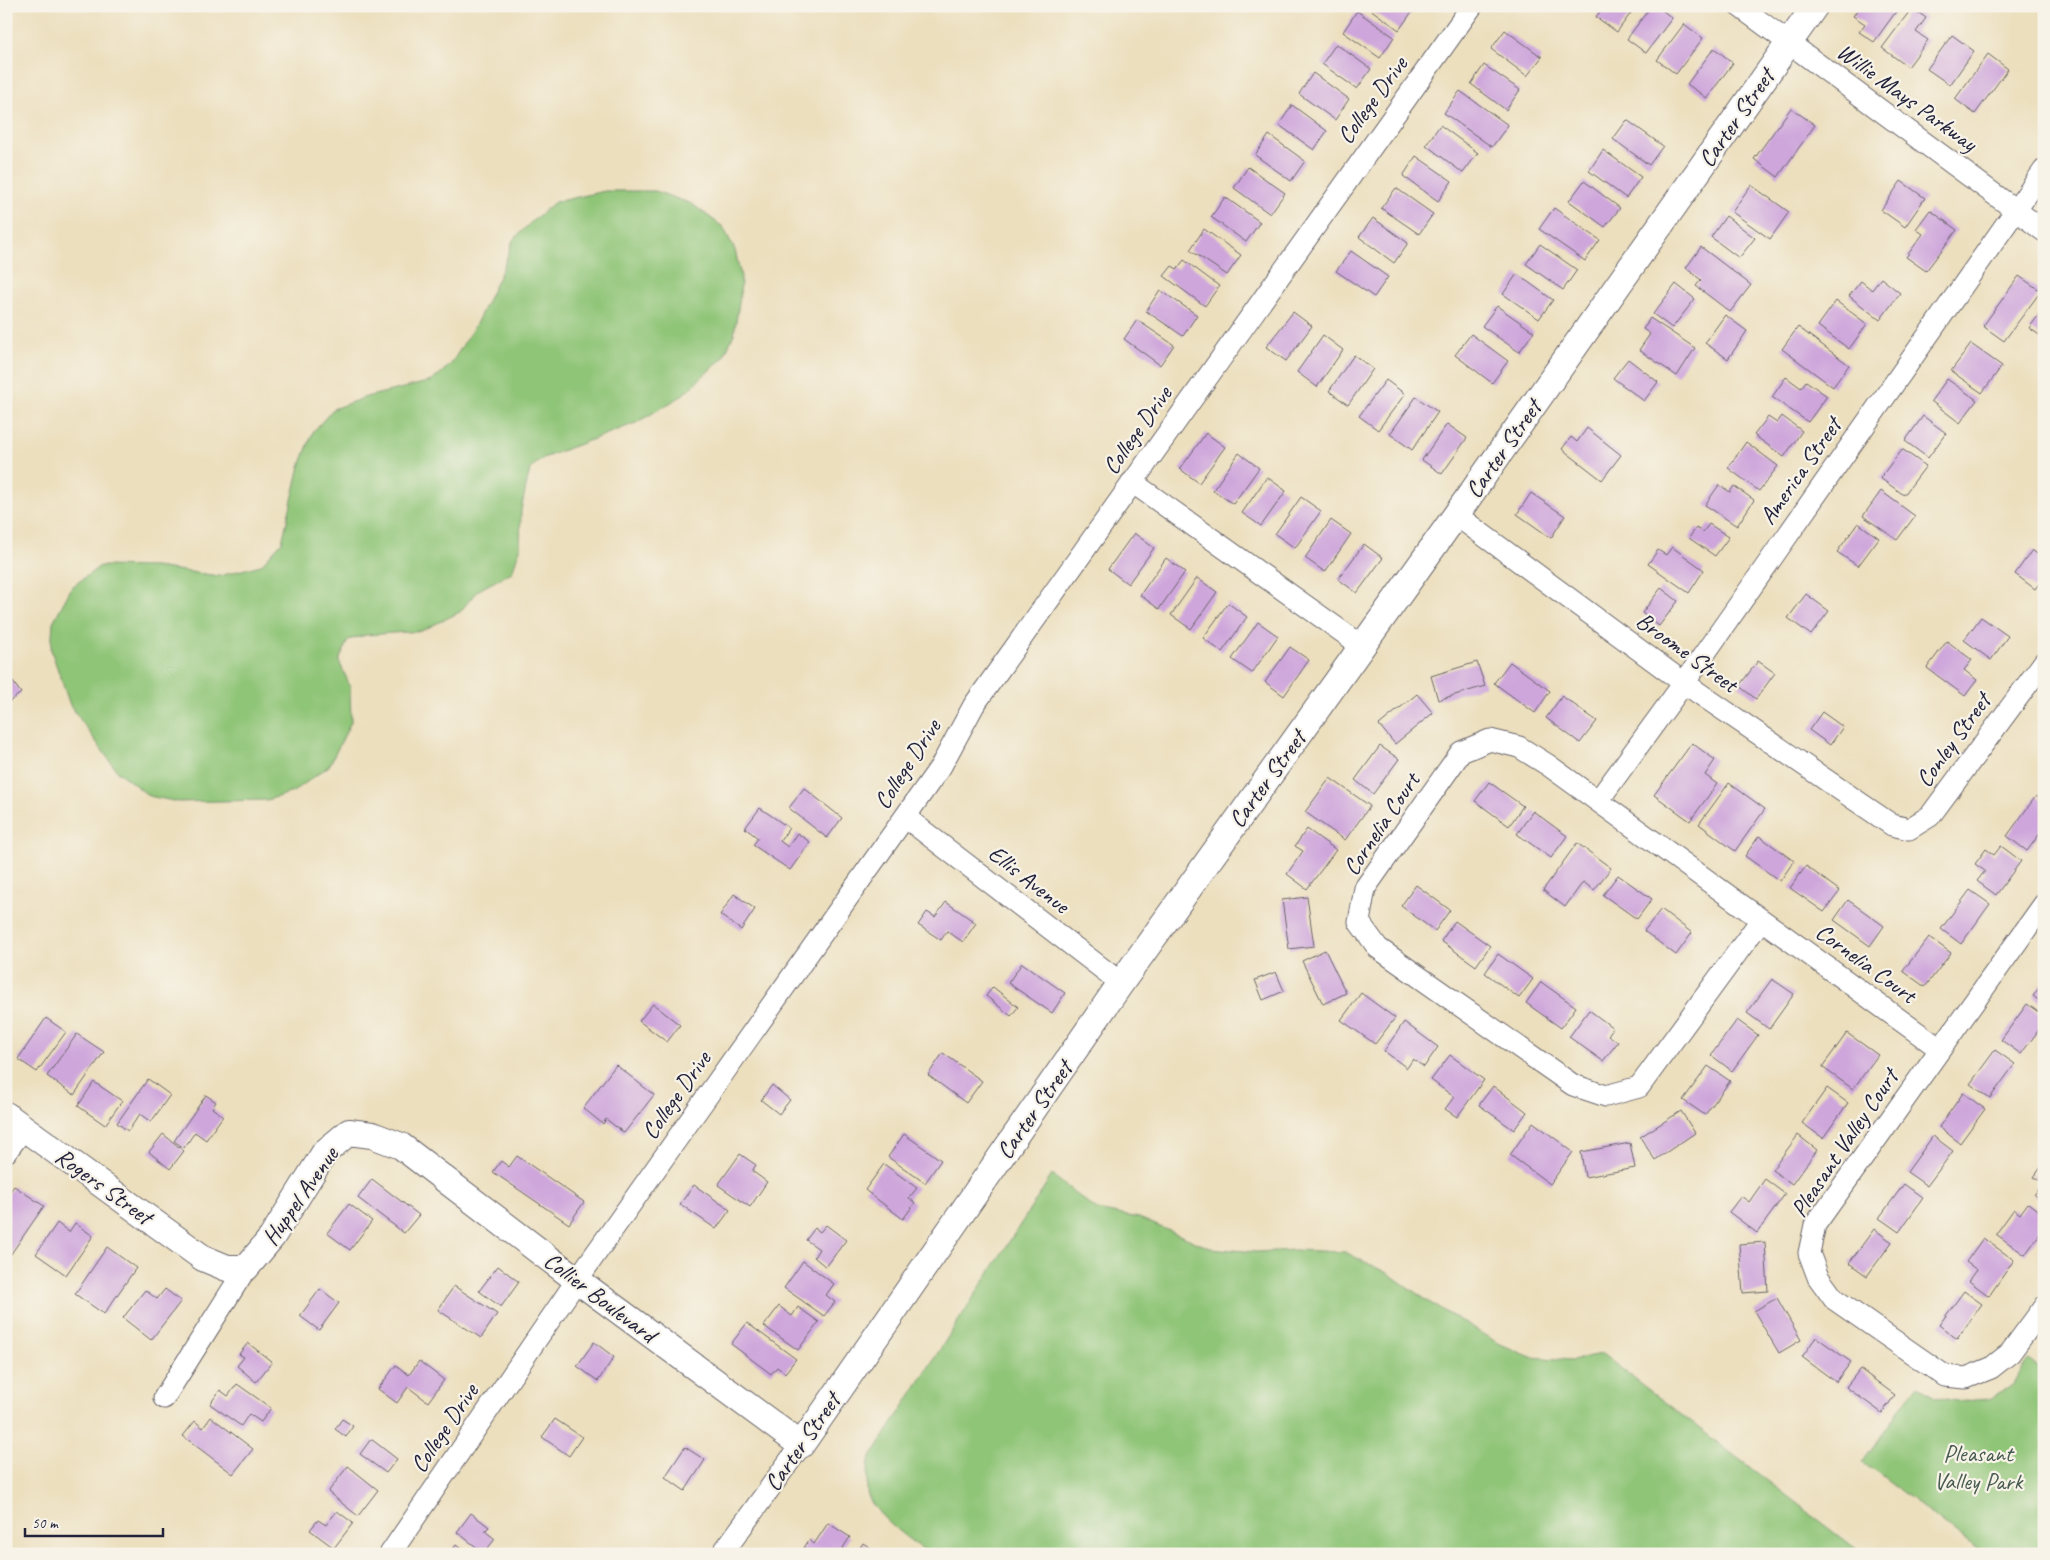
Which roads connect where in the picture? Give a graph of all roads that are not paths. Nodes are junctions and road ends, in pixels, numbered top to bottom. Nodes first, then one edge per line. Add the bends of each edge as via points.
1 (1472, 6) edge
2 (1739, 6) edge
3 (1815, 6) edge
4 (1789, 43) junction
5 (2044, 170) edge
6 (2015, 210) junction
7 (2044, 231) edge
8 (1132, 482) junction
9 (1456, 515) junction
10 (1362, 646) junction
11 (2044, 662) edge
12 (1684, 683) junction
13 (1598, 801) junction
14 (906, 817) junction
15 (1892, 825) joint
16 (2044, 904) edge
17 (1761, 920) junction
18 (1121, 983) junction
19 (1940, 1049) junction
20 (15, 1121) edge
21 (401, 1146) joint
22 (6, 1152) edge
23 (203, 1258) joint
24 (246, 1268) junction
25 (577, 1280) junction
26 (2044, 1307) edge
27 (164, 1398) dead end
28 (801, 1445) junction
29 (390, 1554) edge
30 (722, 1554) edge

1 - 8 street, College Drive
2 - 4 street, Willie Mays Parkway
3 - 4 street, Carter Street
4 - 6 street, Willie Mays Parkway
4 - 9 street, Carter Street
5 - 6 street, America Street
6 - 7 street, Willie Mays Parkway
6 - 12 street, America Street
8 - 10 street
8 - 14 street, College Drive via 974,705 941,766
9 - 10 street, Carter Street
9 - 12 street, Broome Street
10 - 18 street, Carter Street
11 - 15 street, Conley Street via 1930,816 1909,829
12 - 13 street, America Street
12 - 15 street, Broome Street
13 - 17 street, Cornelia Court
13 - 17 street, Cornelia Court via 1519,747 1490,740 1461,752 1366,888 1359,922 1378,948 1573,1085 1606,1096 1639,1087
14 - 18 street, Ellis Avenue
14 - 25 street, College Drive
16 - 19 street, Pleasant Valley Court
17 - 19 street, Cornelia Court
18 - 28 street, Carter Street
19 - 26 street, Pleasant Valley Court via 1815,1225 1809,1253 1818,1277 1834,1299 1945,1376 1966,1378 1991,1368 2010,1353
20 - 22 street
20 - 23 street, Rogers Street
21 - 24 street, Huppel Avenue via 372,1134 349,1132 325,1152 272,1237
21 - 25 street, Collier Boulevard
23 - 24 street, Huppel Avenue via 227,1268
24 - 27 street
25 - 28 street, Collier Boulevard
25 - 29 street, College Drive
28 - 30 street, Carter Street

